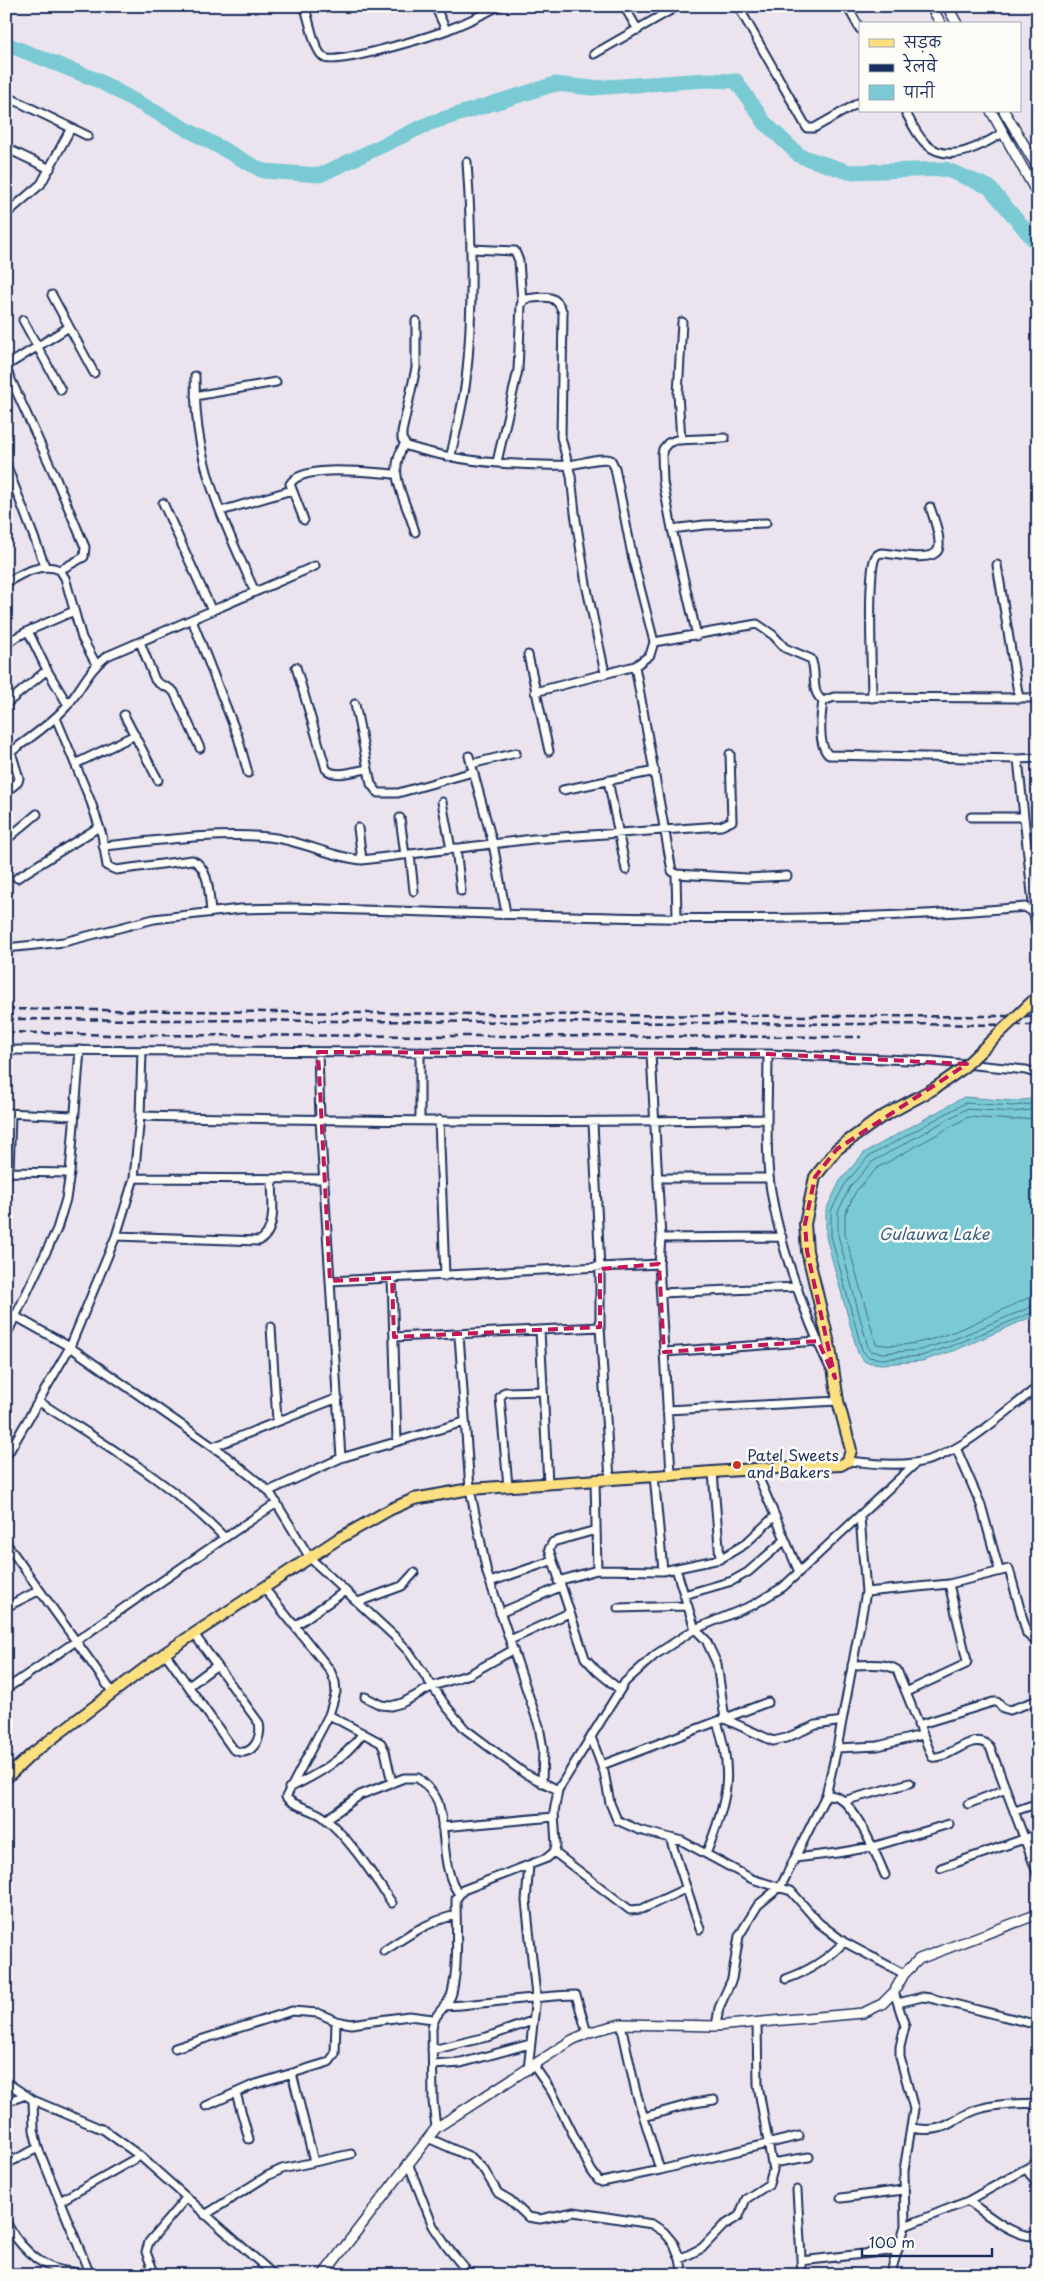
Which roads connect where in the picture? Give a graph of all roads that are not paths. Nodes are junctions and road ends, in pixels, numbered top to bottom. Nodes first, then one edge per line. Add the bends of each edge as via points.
1 (304, 6) edge
2 (434, 6) edge
3 (499, 6) edge
4 (624, 6) edge
5 (678, 6) edge
6 (738, 6) edge
7 (847, 6) edge
8 (931, 6) edge
9 (947, 6) edge
10 (940, 22) edge
11 (956, 22) edge
12 (859, 27) edge
13 (446, 30) junction
14 (638, 30) junction
15 (594, 54) dead end
16 (6, 96) edge
17 (859, 103) edge
18 (906, 112) edge
19 (991, 112) edge
20 (1005, 112) edge
21 (71, 128) junction
22 (1003, 133) junction
23 (88, 136) dead end
24 (6, 148) edge
25 (467, 162) dead end
26 (50, 168) junction
27 (1038, 168) edge
28 (1038, 196) edge
29 (6, 214) edge
30 (472, 248) junction
31 (52, 295) dead end
32 (522, 302) junction
33 (23, 320) dead end
34 (416, 321) dead end
35 (682, 322) dead end
36 (69, 327) junction
37 (38, 346) junction
38 (6, 368) edge
39 (94, 374) dead end
40 (194, 376) dead end
41 (276, 382) dead end
42 (61, 390) dead end
43 (195, 396) junction
44 (724, 438) dead end
45 (681, 440) junction
46 (404, 443) junction
47 (451, 455) junction
48 (497, 462) junction
49 (6, 464) edge
50 (568, 465) junction
51 (395, 474) junction
52 (292, 490) junction
53 (163, 504) dead end
54 (930, 508) dead end
55 (221, 511) junction
56 (304, 520) dead end
57 (766, 523) dead end
58 (672, 529) junction
59 (415, 532) dead end
60 (997, 565) dead end
61 (45, 566) junction
62 (315, 566) dead end
63 (60, 570) junction
64 (6, 583) edge
65 (256, 592) junction
66 (74, 611) junction
67 (212, 611) junction
68 (192, 620) junction
69 (28, 631) junction
70 (697, 636) junction
71 (140, 642) junction
72 (654, 642) junction
73 (6, 643) edge
74 (528, 655) dead end
75 (96, 664) junction
76 (635, 666) junction
77 (296, 667) dead end
78 (48, 670) junction
79 (606, 673) junction
80 (535, 692) junction
81 (872, 698) junction
82 (1019, 698) junction
83 (1038, 698) edge
84 (824, 701) junction
85 (6, 704) edge
86 (355, 704) dead end
87 (68, 705) junction
88 (124, 715) dead end
89 (56, 718) junction
90 (135, 735) junction
91 (200, 748) dead end
92 (548, 751) dead end
93 (516, 753) dead end
94 (8, 754) edge
95 (730, 754) dead end
96 (468, 756) dead end
97 (1038, 758) edge
98 (1018, 759) junction
99 (75, 764) junction
100 (368, 768) junction
101 (472, 768) junction
102 (655, 771) junction
103 (248, 773) dead end
104 (158, 780) dead end
105 (608, 780) junction
106 (563, 790) dead end
107 (6, 792) edge
108 (442, 802) dead end
109 (37, 814) dead end
110 (1024, 817) junction
111 (400, 818) dead end
112 (971, 818) dead end
113 (100, 827) junction
114 (358, 828) dead end
115 (666, 830) junction
116 (619, 832) junction
117 (6, 840) edge
118 (494, 844) junction
119 (103, 846) junction
120 (453, 848) junction
121 (407, 855) junction
122 (362, 860) junction
123 (626, 870) dead end
124 (676, 874) junction
125 (787, 876) dead end
126 (18, 878) dead end
127 (414, 891) dead end
128 (461, 891) dead end
129 (211, 912) junction
130 (1034, 913) junction
131 (506, 914) junction
132 (676, 918) junction
133 (1038, 941) edge
134 (6, 948) edge
135 (1038, 996) edge
136 (6, 1050) edge
137 (80, 1050) junction
138 (142, 1051) junction
139 (318, 1052) junction
140 (420, 1052) junction
141 (651, 1054) junction
142 (768, 1054) junction
143 (1038, 1074) edge
144 (8, 1113) edge
145 (74, 1116) junction
146 (140, 1116) junction
147 (767, 1119) junction
148 (320, 1120) junction
149 (420, 1120) junction
150 (439, 1120) junction
151 (593, 1122) junction
152 (655, 1122) junction
153 (70, 1173) junction
154 (7, 1174) edge
155 (134, 1178) junction
156 (658, 1178) junction
157 (769, 1178) junction
158 (272, 1179) junction
159 (324, 1179) junction
160 (116, 1236) junction
161 (661, 1238) junction
162 (782, 1238) junction
163 (659, 1264) junction
164 (600, 1269) junction
165 (445, 1276) junction
166 (392, 1278) junction
167 (330, 1281) junction
168 (798, 1287) junction
169 (661, 1292) junction
170 (6, 1311) edge
171 (16, 1318) junction
172 (271, 1327) dead end
173 (600, 1327) junction
174 (540, 1330) junction
175 (459, 1335) junction
176 (6, 1336) edge
177 (394, 1337) junction
178 (818, 1341) junction
179 (70, 1347) junction
180 (664, 1352) junction
181 (835, 1378) junction
182 (1038, 1387) edge
183 (543, 1391) junction
184 (338, 1398) junction
185 (838, 1401) junction
186 (38, 1402) junction
187 (667, 1410) junction
188 (277, 1422) junction
189 (464, 1422) junction
190 (397, 1441) junction
191 (213, 1447) junction
192 (956, 1448) junction
193 (6, 1457) edge
194 (341, 1458) junction
195 (848, 1461) junction
196 (916, 1463) junction
197 (755, 1469) junction
198 (713, 1472) junction
199 (671, 1474) junction
200 (654, 1476) junction
201 (595, 1479) junction
202 (610, 1479) junction
203 (548, 1483) junction
204 (508, 1486) junction
205 (470, 1489) junction
206 (269, 1491) junction
207 (277, 1503) junction
208 (775, 1516) junction
209 (860, 1517) junction
210 (596, 1530) junction
211 (224, 1537) junction
212 (785, 1540) junction
213 (6, 1543) edge
214 (310, 1558) junction
215 (720, 1559) junction
216 (551, 1561) junction
217 (676, 1569) junction
218 (597, 1570) junction
219 (999, 1570) junction
220 (663, 1571) junction
221 (799, 1572) junction
222 (414, 1573) dead end
223 (490, 1582) junction
224 (559, 1584) junction
225 (949, 1584) junction
226 (264, 1588) junction
227 (38, 1591) junction
228 (345, 1591) junction
229 (866, 1592) junction
230 (684, 1595) junction
231 (358, 1602) junction
232 (688, 1606) junction
233 (6, 1607) edge
234 (618, 1608) dead end
235 (500, 1613) junction
236 (569, 1613) junction
237 (295, 1626) junction
238 (695, 1629) junction
239 (194, 1634) junction
240 (1038, 1639) edge
241 (510, 1640) junction
242 (76, 1642) junction
243 (514, 1650) junction
244 (165, 1653) junction
245 (216, 1665) junction
246 (852, 1666) junction
247 (188, 1686) junction
248 (433, 1686) junction
249 (6, 1689) edge
250 (619, 1689) junction
251 (906, 1692) junction
252 (113, 1693) junction
253 (365, 1697) dead end
254 (1038, 1700) edge
255 (768, 1702) dead end
256 (330, 1715) junction
257 (725, 1719) junction
258 (842, 1721) junction
259 (716, 1722) junction
260 (918, 1724) junction
261 (363, 1733) junction
262 (922, 1735) junction
263 (591, 1738) junction
264 (837, 1748) junction
265 (602, 1765) junction
266 (6, 1778) edge
267 (392, 1783) junction
268 (542, 1783) junction
269 (910, 1783) dead end
270 (289, 1788) junction
271 (1006, 1789) junction
272 (558, 1790) junction
273 (826, 1795) junction
274 (843, 1801) junction
275 (1038, 1803) edge
276 (968, 1804) dead end
277 (1015, 1811) junction
278 (554, 1817) junction
279 (327, 1820) junction
280 (949, 1824) dead end
281 (442, 1828) junction
282 (1038, 1834) edge
283 (670, 1838) junction
284 (1025, 1838) junction
285 (872, 1846) junction
286 (554, 1852) junction
287 (706, 1854) junction
288 (795, 1858) junction
289 (529, 1865) junction
290 (941, 1868) dead end
291 (885, 1875) dead end
292 (1038, 1875) edge
293 (781, 1886) junction
294 (687, 1888) junction
295 (458, 1894) junction
296 (392, 1903) dead end
297 (456, 1914) junction
298 (1038, 1914) edge
299 (700, 1929) dead end
300 (844, 1942) junction
301 (384, 1951) dead end
302 (904, 1974) junction
303 (786, 1979) dead end
304 (894, 1992) junction
305 (536, 1996) junction
306 (898, 2003) junction
307 (445, 2006) junction
308 (433, 2019) junction
309 (336, 2021) junction
310 (532, 2021) junction
311 (757, 2023) junction
312 (621, 2024) junction
313 (716, 2026) junction
314 (1038, 2026) edge
315 (587, 2033) junction
316 (530, 2044) junction
317 (175, 2048) dead end
318 (432, 2050) junction
319 (433, 2065) junction
320 (531, 2068) junction
321 (292, 2072) junction
322 (6, 2082) edge
323 (236, 2093) junction
324 (26, 2095) junction
325 (33, 2100) junction
326 (714, 2100) dead end
327 (6, 2102) edge
328 (1038, 2103) edge
329 (206, 2106) dead end
330 (644, 2117) junction
331 (436, 2128) junction
332 (911, 2128) junction
333 (799, 2136) dead end
334 (428, 2138) junction
335 (249, 2139) dead end
336 (769, 2143) junction
337 (38, 2148) junction
338 (350, 2154) dead end
339 (140, 2156) junction
340 (809, 2158) dead end
341 (314, 2162) junction
342 (1038, 2162) edge
343 (408, 2163) junction
344 (6, 2164) edge
345 (772, 2164) junction
346 (1026, 2169) junction
347 (660, 2170) junction
348 (1038, 2185) edge
349 (797, 2190) dead end
350 (903, 2190) junction
351 (186, 2198) junction
352 (841, 2198) dead end
353 (60, 2201) junction
354 (968, 2201) junction
355 (205, 2215) junction
356 (6, 2222) edge
357 (905, 2226) junction
358 (1038, 2235) edge
359 (898, 2250) junction
360 (680, 2259) junction
361 (801, 2261) junction
362 (89, 2272) junction
363 (74, 2273) edge
364 (123, 2275) edge
365 (152, 2275) edge
366 (155, 2275) edge
367 (274, 2275) edge
368 (323, 2275) edge
369 (470, 2275) edge
370 (683, 2275) edge
371 (802, 2275) edge
372 (890, 2275) edge

1 - 13 street via 319,52 331,60
2 - 13 street
3 - 13 street
4 - 14 street
5 - 14 street
6 - 17 street via 807,128 814,128
7 - 12 street
8 - 10 street
9 - 11 street
14 - 15 street
16 - 21 street
18 - 22 street via 926,144 942,152 971,150
19 - 22 street
20 - 27 street
21 - 23 street
21 - 26 street
22 - 28 street
24 - 26 street
25 - 30 street
26 - 29 street via 41,184
30 - 32 street via 515,251
30 - 47 street via 466,383
31 - 36 street
32 - 48 street via 518,370
32 - 50 street via 525,299 556,298 562,312 563,398 560,420
33 - 37 street
34 - 46 street via 416,368 402,432
35 - 45 street via 678,394
36 - 37 street
36 - 39 street
37 - 38 street
37 - 42 street
38 - 63 street via 84,547 84,557
40 - 43 street
41 - 43 street
43 - 55 street via 200,442
44 - 45 street
45 - 58 street via 668,443 662,454 663,482
46 - 47 street
46 - 51 street via 397,455
47 - 48 street
48 - 50 street
49 - 61 street
50 - 72 street via 608,459 613,462
50 - 79 street via 586,584
51 - 52 street via 311,473 293,480 290,484
51 - 59 street
52 - 55 street
52 - 56 street
53 - 67 street
54 - 81 street via 939,547 934,555 920,557 881,553 873,564
55 - 65 street
57 - 58 street
58 - 70 street
60 - 82 street
61 - 63 street
61 - 64 street
62 - 65 street
63 - 66 street
65 - 67 street
66 - 69 street
66 - 75 street via 82,638
67 - 68 street
68 - 71 street
68 - 103 street via 238,736
69 - 73 street
69 - 78 street
70 - 72 street
70 - 84 street via 757,624 785,648 811,659 815,691
71 - 75 street via 106,656
71 - 91 street via 155,680 174,692
72 - 76 street via 650,655
74 - 80 street
75 - 87 street
76 - 79 street
76 - 102 street
77 - 100 street via 326,769 335,774
78 - 85 street
78 - 87 street
79 - 80 street
80 - 92 street
81 - 82 street
81 - 84 street via 834,697
82 - 83 street
84 - 98 street via 822,740 823,748 830,755
86 - 100 street
87 - 89 street
88 - 90 street
89 - 94 street
89 - 99 street
90 - 99 street
90 - 104 street
93 - 101 street
94 - 107 street via 19,778
95 - 115 street via 732,821 721,826
96 - 101 street
97 - 98 street
98 - 110 street
99 - 113 street
100 - 101 street via 374,789 385,795
101 - 118 street
102 - 105 street
102 - 115 street
105 - 106 street
105 - 116 street
108 - 120 street
109 - 117 street
110 - 112 street
110 - 130 street
111 - 121 street
113 - 119 street
113 - 126 street
114 - 122 street
115 - 116 street
115 - 124 street via 670,868
116 - 118 street
116 - 123 street
118 - 120 street
118 - 131 street
119 - 122 street via 195,838 268,837 293,840
119 - 129 street via 105,862 110,869 197,862 206,879
120 - 121 street
120 - 128 street
121 - 122 street
121 - 127 street
124 - 125 street via 747,878
124 - 132 street
129 - 131 street via 292,908
129 - 134 street via 154,919 64,942
130 - 132 street via 1025,907 857,918
130 - 133 street
131 - 132 street
135 - 181 main road, bridge via 962,1069 880,1118 837,1149 815,1177 805,1224 807,1251
136 - 137 street
137 - 138 street
137 - 145 street
138 - 139 street
138 - 146 street
139 - 140 street
139 - 148 street
140 - 141 street
140 - 149 street
141 - 142 street
141 - 152 street
142 - 143 street via 932,1061 1026,1070
142 - 147 street
144 - 145 street
144 - 154 street
145 - 153 street
146 - 148 street
146 - 155 street
147 - 152 street
147 - 157 street
148 - 149 street
148 - 159 street
149 - 150 street
150 - 151 street
150 - 165 street
151 - 152 street
151 - 164 street
152 - 156 street
153 - 154 street
153 - 171 street via 57,1229
155 - 158 street
155 - 160 street
156 - 157 street
156 - 161 street
157 - 162 street
158 - 159 street
158 - 160 street via 271,1224 264,1238 259,1240
159 - 167 street
160 - 179 street
161 - 162 street
161 - 163 street
162 - 168 street
163 - 164 street
163 - 169 street
164 - 165 street
164 - 173 street
165 - 166 street
166 - 167 street
166 - 177 street
167 - 184 street
168 - 169 street
168 - 178 street
169 - 180 street
170 - 171 street
171 - 176 street
171 - 179 street
172 - 188 street
173 - 174 street
173 - 202 street
174 - 175 street
174 - 183 street
175 - 177 street
175 - 189 street
177 - 190 street
178 - 180 street
178 - 181 street
179 - 186 street
179 - 191 street
180 - 187 street
181 - 185 main road
182 - 192 street
183 - 203 street
183 - 204 street via 505,1392 500,1397
184 - 188 street
184 - 194 street
185 - 187 street
185 - 195 main road via 851,1450
186 - 193 street
186 - 211 street via 175,1493
187 - 199 street
188 - 191 street
189 - 190 street
189 - 205 street
190 - 194 street
191 - 206 street
192 - 196 street
192 - 219 street via 981,1505
194 - 206 street
195 - 196 street
195 - 197 main road via 841,1465
196 - 209 street
197 - 198 main road
197 - 208 street
198 - 199 main road
198 - 215 street
199 - 200 main road
200 - 202 main road
200 - 220 street
201 - 202 main road
201 - 203 main road
201 - 210 street
203 - 204 main road
204 - 205 main road
205 - 214 main road via 414,1499 391,1508
205 - 223 street
206 - 207 street
207 - 211 street
207 - 214 street
208 - 212 street
208 - 215 street via 745,1544
209 - 221 street
209 - 229 street
210 - 216 street via 553,1542 549,1549
210 - 218 street
211 - 242 street
212 - 221 street
212 - 230 street via 732,1582
213 - 227 street
214 - 226 main road
214 - 228 street
215 - 217 street
216 - 223 street
216 - 224 street
217 - 220 street
217 - 230 street
218 - 220 street
218 - 224 street
219 - 225 street
219 - 240 street via 1006,1568 1010,1571 1027,1634 1034,1640
221 - 238 street via 783,1587 754,1604
222 - 231 street via 402,1586
223 - 235 street
224 - 235 street
224 - 236 street
225 - 229 street
225 - 251 street via 966,1664
226 - 237 street
226 - 239 main road
227 - 233 street
227 - 242 street
228 - 231 street
228 - 237 street
229 - 246 street
230 - 232 street
231 - 248 street via 409,1652
232 - 234 street
232 - 238 street
235 - 241 street
236 - 241 street
236 - 250 street via 585,1658
237 - 256 street via 330,1670 335,1682
238 - 250 street via 655,1655
238 - 257 street via 706,1640 717,1664
239 - 244 main road
239 - 245 street
241 - 243 street
242 - 249 street
242 - 252 street
243 - 248 street via 470,1674
243 - 268 street via 539,1726 543,1748
244 - 247 street
244 - 252 main road
245 - 247 street
245 - 247 street via 259,1723 260,1736 253,1748 246,1752 233,1749
246 - 251 street via 890,1666 901,1676
246 - 258 street
248 - 253 street via 402,1704 391,1706
248 - 268 street via 466,1729
250 - 263 street
251 - 260 street
252 - 266 main road via 33,1753
254 - 260 street via 1010,1710 993,1702
255 - 257 street
256 - 261 street
256 - 270 street
257 - 258 street via 773,1741 816,1725
257 - 259 street
258 - 264 street
259 - 265 street
259 - 287 street via 726,1751 727,1780 724,1802
260 - 262 street
261 - 267 street via 381,1743
261 - 270 street via 352,1749 324,1771
262 - 264 street via 878,1746
262 - 271 street via 929,1753 936,1758 977,1741 986,1743
263 - 265 street
263 - 272 street
264 - 273 street
265 - 283 street via 617,1820
267 - 279 street via 351,1800
267 - 281 street via 413,1776 426,1785 438,1802
268 - 272 street
269 - 274 street
270 - 279 street via 288,1800 312,1809
271 - 276 street
271 - 277 street
272 - 278 street
273 - 274 street
273 - 288 street
274 - 285 street
275 - 277 street
277 - 284 street
278 - 281 street
278 - 286 street
279 - 296 street via 373,1874
280 - 285 street
281 - 295 street via 449,1876
282 - 284 street
283 - 287 street
283 - 294 street
284 - 290 street
284 - 292 street
285 - 288 street
285 - 291 street
286 - 289 street
286 - 294 street via 630,1910 642,1909
287 - 293 street via 752,1879
288 - 293 street
289 - 295 street
289 - 305 street via 526,1901
293 - 300 street via 791,1891 819,1922
293 - 313 street via 758,1905 739,1936 732,1979 719,2008
294 - 299 street
295 - 297 street
297 - 301 street via 422,1926
297 - 307 street via 454,1977
298 - 302 street via 919,1959
300 - 302 street
300 - 303 street via 815,1967
302 - 304 street
304 - 306 street
304 - 311 street via 882,2004 863,2014
305 - 307 street
305 - 310 street
305 - 315 street via 576,1995
306 - 314 street via 930,1998
306 - 332 street via 905,2026 900,2058 914,2109
307 - 308 street
308 - 309 street via 409,2016 350,2024
308 - 318 street
309 - 317 street via 318,2013 292,2011
309 - 321 street via 335,2054 332,2058 323,2064
310 - 316 street
310 - 318 street via 486,2037
311 - 313 street
311 - 336 street via 758,2085
312 - 313 street
312 - 315 street
312 - 330 street
315 - 320 street via 555,2050
316 - 319 street via 461,2063
316 - 320 street
318 - 319 street
319 - 331 street
320 - 331 street
320 - 347 street via 552,2092 598,2180 607,2182
321 - 323 street
321 - 341 street
322 - 324 street
323 - 329 street
323 - 335 street
324 - 325 street
324 - 327 street
325 - 337 street
325 - 339 street via 104,2130
326 - 330 street
328 - 332 street via 986,2107 937,2130
330 - 347 street
331 - 334 street
332 - 350 street
333 - 336 street
334 - 343 street
334 - 360 street via 477,2162 498,2193 528,2216 540,2219 574,2212 652,2224 669,2238
336 - 345 street
336 - 347 street
337 - 344 street
337 - 353 street
338 - 341 street
339 - 351 street
339 - 353 street
340 - 345 street
341 - 355 street via 267,2176
342 - 346 street
343 - 368 street
343 - 369 street via 433,2226
345 - 360 street via 769,2184 746,2199 739,2216 723,2226 702,2248
346 - 348 street
346 - 354 street
349 - 361 street
350 - 352 street
350 - 357 street
351 - 355 street
351 - 366 street via 149,2242 146,2252
353 - 362 street
354 - 357 street
354 - 358 street via 1019,2234
355 - 367 street
356 - 363 street via 20,2243 43,2262 58,2270
357 - 359 street
359 - 361 street
359 - 372 street
360 - 370 street
361 - 371 street
362 - 363 street
362 - 364 street
365 - 366 street

